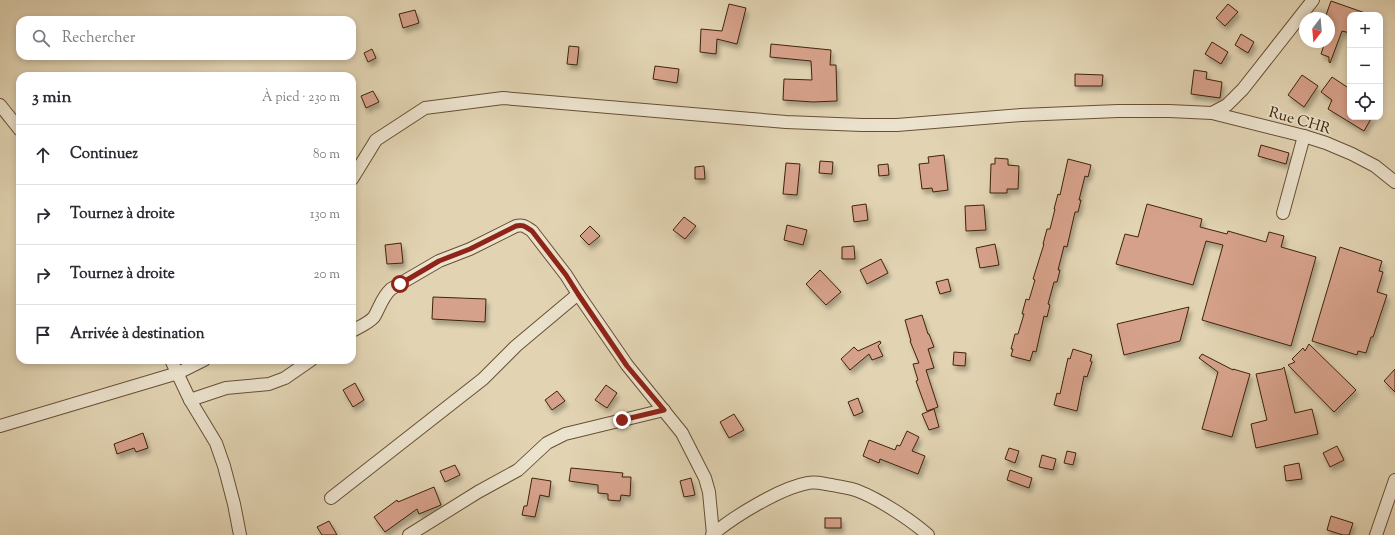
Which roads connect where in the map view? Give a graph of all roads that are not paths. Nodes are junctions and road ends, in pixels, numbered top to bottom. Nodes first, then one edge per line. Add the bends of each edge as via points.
1 (1313, 0) edge
2 (0, 105) edge
3 (1212, 113) junction
4 (16, 125) edge
5 (1304, 136) junction
6 (356, 172) edge
7 (1395, 182) edge
8 (1283, 213) dead end
9 (578, 294) junction
10 (356, 329) edge
11 (173, 364) edge
12 (196, 364) edge
13 (305, 364) edge
14 (178, 373) junction
15 (190, 400) junction
16 (664, 410) junction
17 (0, 426) edge
18 (1395, 480) edge
19 (331, 498) dead end
20 (712, 519) junction
21 (724, 525) junction
22 (240, 535) edge
23 (409, 535) edge
24 (712, 535) edge
25 (928, 535) edge
26 (1376, 535) edge

1 - 3 street via 1243,89 1227,105
2 - 4 street
3 - 5 street, Rue CHR
3 - 6 street, Rue CHR via 1118,111 862,125 786,122 503,98 425,108 376,140
5 - 7 street, Rue CHR via 1352,154 1375,166
5 - 8 street
9 - 10 street via 532,231 520,225 439,261 390,289 373,317
9 - 16 street via 627,366
9 - 19 street via 516,346 483,379
11 - 14 street
12 - 14 street
13 - 15 street via 285,378 269,384 226,388
14 - 15 street
14 - 17 street
15 - 22 street via 216,443 234,504
16 - 20 street via 682,433 705,478
16 - 23 street via 556,438 518,470
18 - 26 street
20 - 21 street
20 - 24 street
21 - 24 street
21 - 25 street via 785,490 809,483 819,483 868,495

